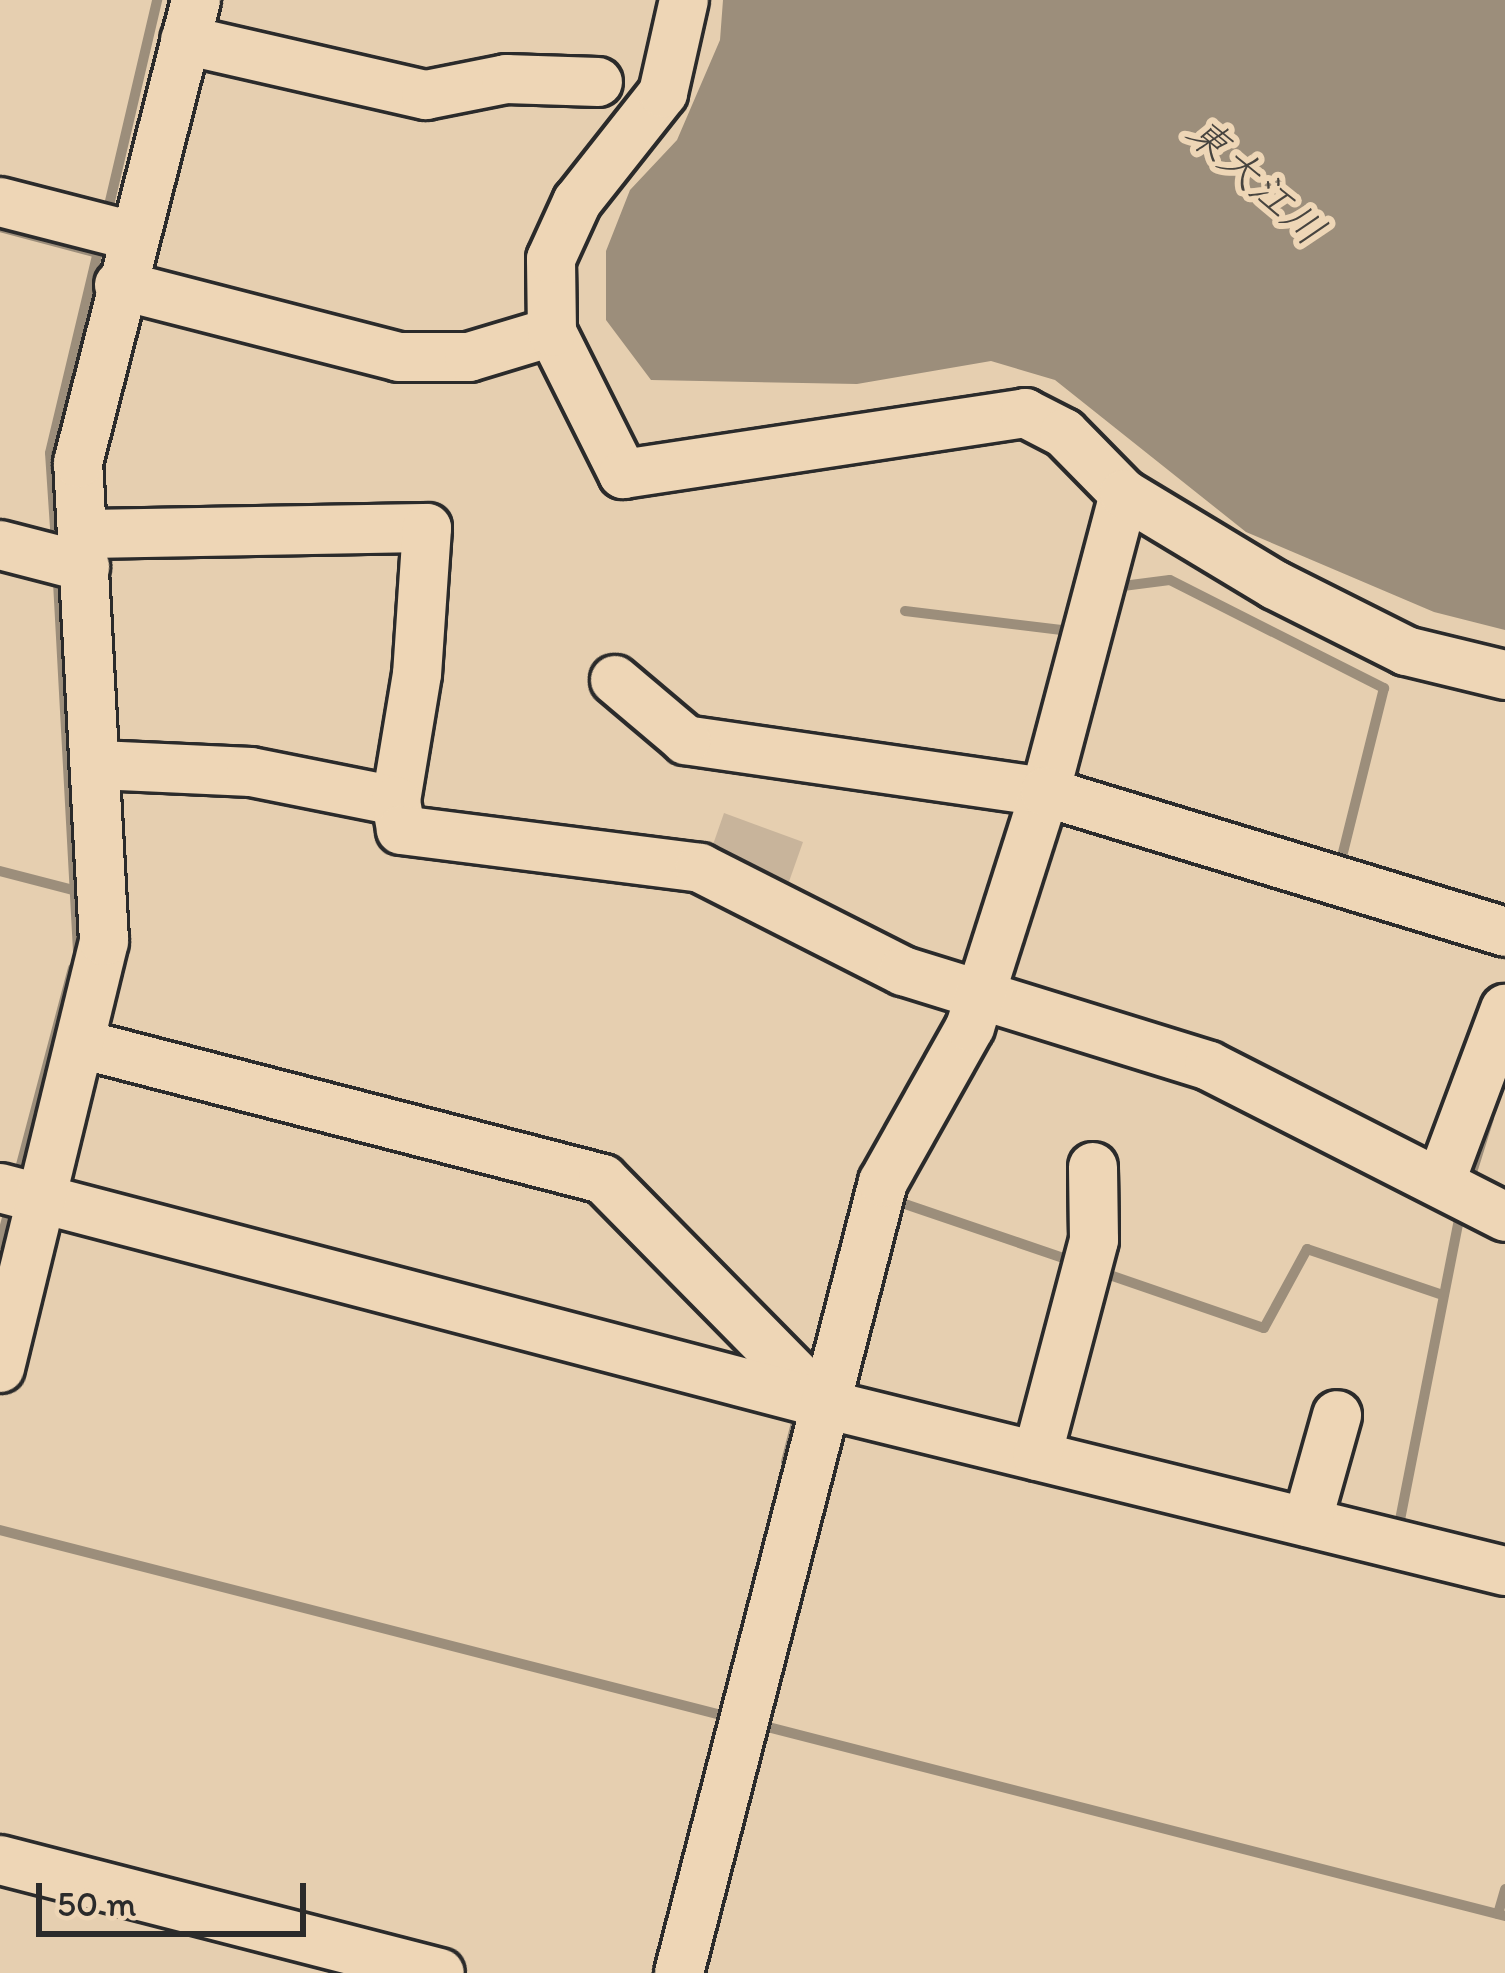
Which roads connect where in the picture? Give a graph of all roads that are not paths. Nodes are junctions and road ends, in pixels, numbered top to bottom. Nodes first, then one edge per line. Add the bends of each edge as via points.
1 (684, 0) edge
2 (191, 20) edge
3 (598, 82) dead end
4 (0, 202) edge
5 (132, 236) junction
6 (119, 285) junction
7 (552, 332) junction
8 (1124, 494) junction
9 (0, 545) edge
10 (85, 550) junction
11 (1505, 675) edge
12 (615, 680) dead end
13 (98, 765) junction
14 (1045, 792) junction
15 (395, 801) junction
16 (1505, 932) edge
17 (979, 996) junction
18 (1505, 1009) edge
19 (81, 1044) junction
20 (1093, 1167) dead end
21 (1440, 1183) junction
22 (22, 1193) edge
23 (1505, 1217) edge
24 (0, 1368) edge
25 (825, 1404) junction
26 (1337, 1415) dead end
27 (1037, 1456) junction
28 (1307, 1522) junction
29 (1505, 1571) edge
30 (0, 1860) edge
31 (440, 1973) edge
32 (679, 1973) edge

1 - 7 street via 663,93 577,202 551,259
2 - 3 street via 426,95 506,79
2 - 5 street
4 - 5 street
5 - 6 street
6 - 7 street via 400,357 469,357
6 - 10 street via 78,463
7 - 8 street via 623,474 1025,413 1064,433
8 - 11 street via 1275,585 1406,651
8 - 14 street
9 - 10 street
10 - 13 street
10 - 15 street via 427,528 417,674
12 - 14 street via 686,740
13 - 15 street via 251,772
13 - 19 street via 104,941
14 - 16 street
14 - 17 street
15 - 17 street via 401,830 700,868 903,971
17 - 21 street via 1209,1066
17 - 25 street via 970,1027 883,1181
18 - 21 street
19 - 22 street
19 - 25 street via 603,1179
20 - 27 street via 1094,1240
21 - 23 street
22 - 24 street
22 - 25 street
25 - 27 street
25 - 32 street
26 - 28 street
27 - 28 street
28 - 29 street
30 - 31 street

